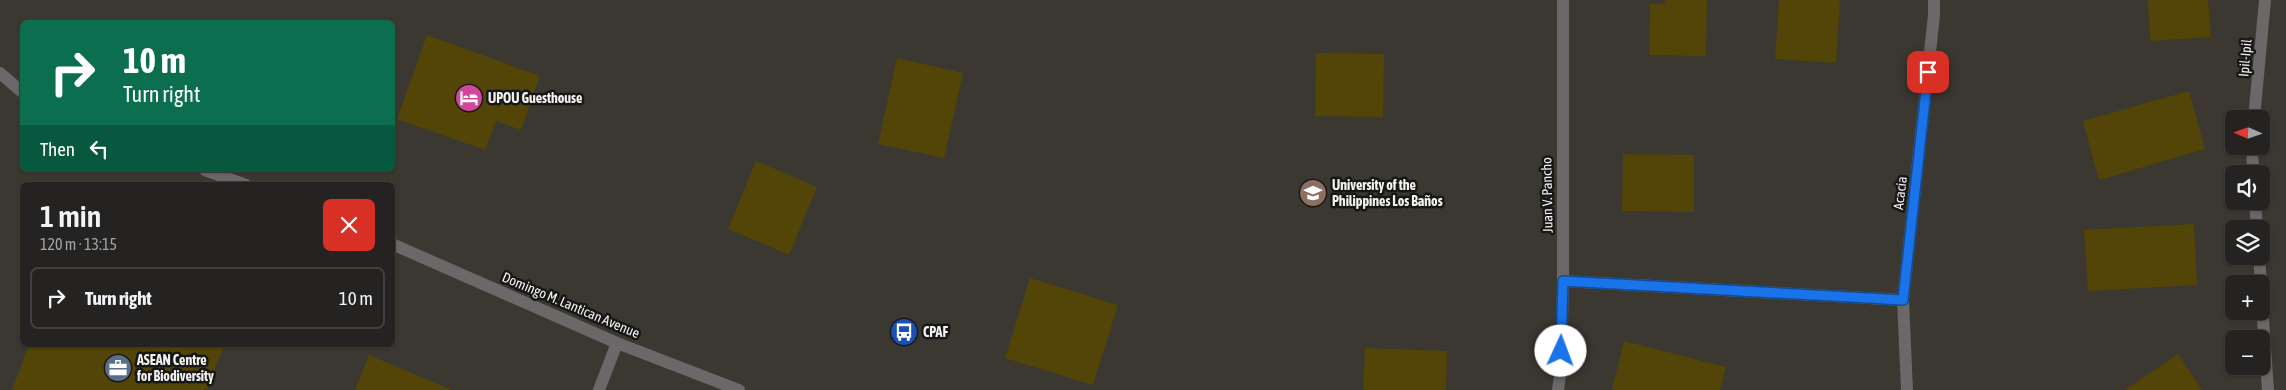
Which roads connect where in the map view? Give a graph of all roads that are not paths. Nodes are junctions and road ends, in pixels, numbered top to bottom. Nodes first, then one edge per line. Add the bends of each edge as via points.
1 (1563, 0) edge
2 (1934, 0) edge
3 (2265, 0) edge
4 (0, 73) edge
5 (20, 90) edge
6 (2255, 110) edge
7 (210, 172) edge
8 (238, 182) edge
9 (395, 245) edge
10 (1563, 281) junction
11 (1903, 300) junction
12 (2263, 320) edge
13 (617, 343) junction
14 (599, 390) edge
15 (739, 390) edge
16 (1558, 390) edge
17 (1908, 390) edge
18 (2268, 390) edge

1 - 10 street, Juan V. Pancho
2 - 11 street, Acacia
3 - 6 street, Ipil-Ipil
4 - 5 street
7 - 8 street
9 - 13 street, Domingo M. Lantican Avenue
10 - 11 street
10 - 16 street, Juan V. Pancho
11 - 17 street, Acacia
12 - 18 street
13 - 14 street
13 - 15 street, Domingo M. Lantican Avenue

